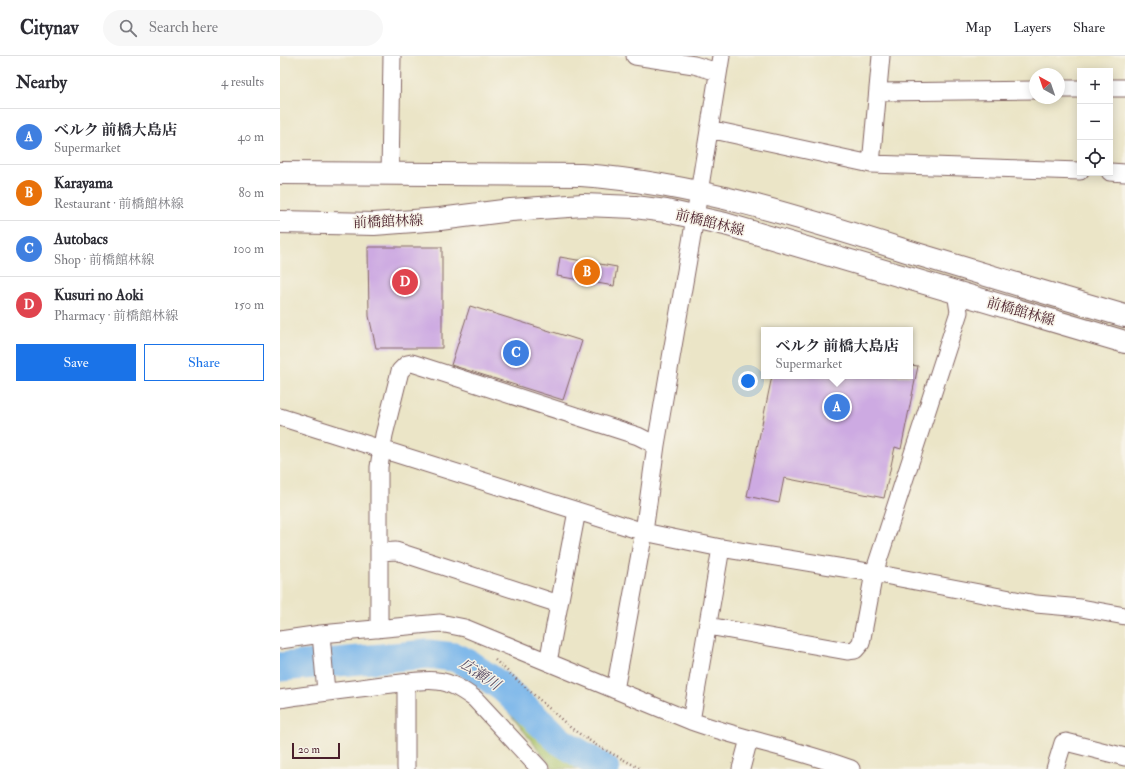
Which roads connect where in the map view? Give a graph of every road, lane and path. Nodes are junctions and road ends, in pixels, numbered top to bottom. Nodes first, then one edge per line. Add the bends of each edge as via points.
1 (392, 56) edge
2 (635, 56) edge
3 (880, 56) edge
4 (720, 64) edge
5 (1113, 88) edge
6 (1125, 88) edge
7 (1065, 89) edge
8 (1077, 89) edge
9 (1029, 90) edge
10 (878, 92) junction
11 (709, 129) junction
12 (871, 164) junction
13 (1077, 171) edge
14 (1113, 172) edge
15 (280, 173) edge
16 (1125, 173) edge
17 (390, 174) junction
18 (699, 192) junction
19 (695, 216) junction
20 (280, 222) edge
21 (956, 292) junction
22 (1125, 316) edge
23 (1125, 342) edge
24 (280, 417) edge
25 (656, 445) junction
26 (382, 449) junction
27 (577, 511) junction
28 (644, 532) junction
29 (721, 548) junction
30 (380, 552) junction
31 (874, 573) junction
32 (559, 604) junction
33 (1125, 616) edge
34 (708, 626) junction
35 (379, 629) junction
36 (280, 640) edge
37 (321, 642) junction
38 (548, 662) junction
39 (406, 683) junction
40 (326, 686) junction
41 (616, 690) junction
42 (280, 699) edge
43 (691, 721) junction
44 (749, 739) junction
45 (1125, 757) edge
46 (406, 769) edge
47 (540, 769) edge
48 (741, 769) edge
49 (851, 769) edge
50 (1055, 769) edge

1 - 17 street
2 - 4 street via 694,65
3 - 10 street
4 - 11 street
5 - 6 street
7 - 8 street
9 - 10 street
10 - 12 street
11 - 12 street
11 - 18 street
12 - 13 street
14 - 16 street
15 - 17 main road, 前橋館林線
17 - 18 main road, 前橋館林線 via 581,175 610,177
18 - 19 street
18 - 22 main road, 前橋館林線 via 853,234
19 - 20 main road, 前橋館林線 via 635,207 583,205 374,224
19 - 21 main road, 前橋館林線
19 - 25 street
21 - 23 main road, 前橋館林線
21 - 31 street via 959,312
24 - 26 street
25 - 26 street via 638,436 412,363 400,371
25 - 28 street
26 - 27 street
26 - 30 street via 379,467
27 - 28 street
27 - 32 street
28 - 29 street
28 - 41 street
29 - 31 street
29 - 34 street
30 - 32 street via 396,551
30 - 35 street
31 - 33 street via 1036,604 1081,608
31 - 34 street via 861,643 855,650 846,651
32 - 38 street
34 - 43 street
35 - 37 street
35 - 38 street via 440,623 453,625
36 - 37 street
37 - 40 street
38 - 41 street
39 - 40 street
39 - 46 street
39 - 47 street via 436,680 463,691 475,699
40 - 42 street
41 - 43 street
43 - 44 street
44 - 48 street
44 - 49 street via 818,757
45 - 50 street via 1066,742 1063,743

